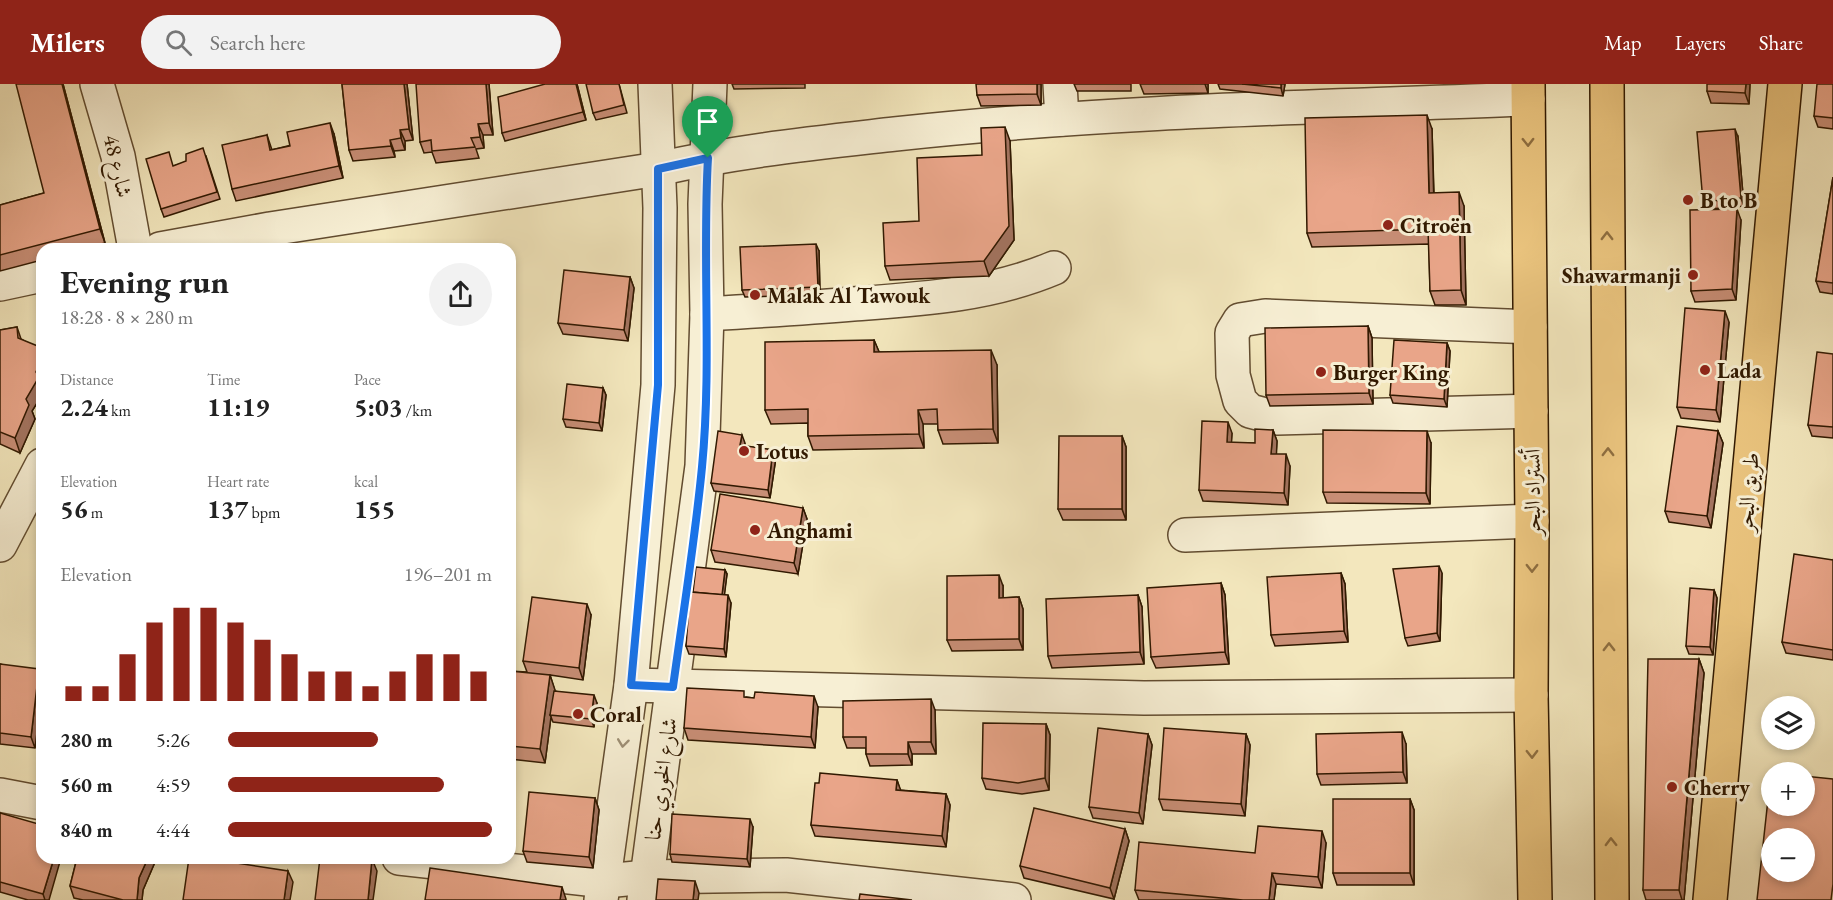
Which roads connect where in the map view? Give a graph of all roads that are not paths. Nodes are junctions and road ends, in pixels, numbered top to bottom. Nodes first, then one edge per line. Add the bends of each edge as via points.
1 (97, 84) edge
2 (655, 84) edge
3 (710, 84) edge
4 (1060, 84) edge
5 (1607, 84) edge
6 (1785, 84) edge
7 (1528, 92) edge
8 (1062, 119) junction
9 (708, 158) junction
10 (658, 169) junction
11 (270, 239) edge
12 (134, 243) edge
13 (226, 243) edge
14 (1054, 268) dead end
15 (36, 276) edge
16 (0, 284) edge
17 (707, 314) junction
18 (1530, 327) junction
19 (1531, 411) junction
20 (36, 476) edge
21 (1532, 521) junction
22 (1185, 535) dead end
23 (0, 544) edge
24 (631, 685) junction
25 (673, 687) junction
26 (1530, 695) junction
27 (0, 795) edge
28 (36, 802) edge
29 (437, 864) edge
30 (646, 889) edge
31 (603, 890) edge
32 (1014, 900) edge
33 (1535, 900) edge
34 (1612, 900) edge
35 (1710, 900) edge

1 - 12 street, شارع 48 via 118,156
2 - 10 street, شارع الخوري حنا
3 - 9 street, شارع الخوري حنا
4 - 8 street
34 -> 5 highway
6 - 35 highway, طريق البحر
7 - 8 street
7 -> 18 highway, أتستراد البحر
8 - 9 street
9 - 10 street
9 - 17 street, شارع الخوري حنا
10 - 11 street
10 - 24 street, شارع الخوري حنا via 658,385
11 - 13 street
14 - 17 street via 1019,283 984,291 891,302
15 - 16 street
17 - 25 street, شارع الخوري حنا via 702,466
18 - 19 highway, أتستراد البحر
18 - 19 street via 1265,316 1240,320 1232,333 1233,375 1240,401 1250,411 1277,418
19 - 21 highway, أتستراد البحر
20 - 23 street
21 - 22 street
21 -> 26 highway, أتستراد البحر
24 - 25 street
24 -> 31 street, شارع الخوري حنا
25 - 26 street via 1144,698
25 - 30 street, شارع الخوري حنا
26 -> 33 highway, أتستراد البحر
27 - 28 street
29 - 31 street
30 - 31 street
30 - 32 street via 786,875

